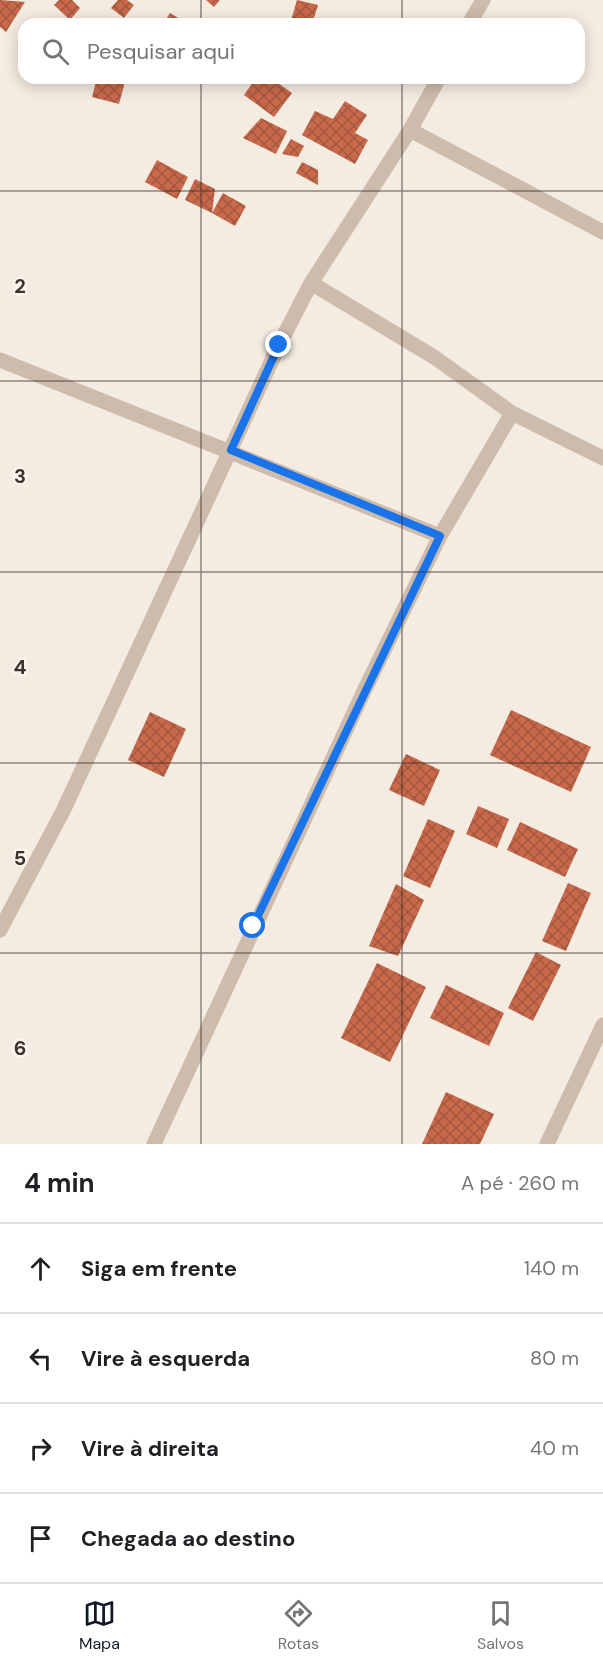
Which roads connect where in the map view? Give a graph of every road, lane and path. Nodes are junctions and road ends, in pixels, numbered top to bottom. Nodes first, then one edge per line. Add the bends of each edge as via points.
1 (483, 0) edge
2 (472, 18) edge
3 (436, 84) edge
4 (410, 130) junction
5 (603, 232) edge
6 (311, 283) junction
7 (0, 360) edge
8 (512, 413) junction
9 (231, 450) junction
10 (603, 458) edge
11 (440, 536) junction
12 (0, 930) edge
13 (603, 1025) edge
14 (154, 1144) edge
15 (547, 1144) edge

1 - 2 street
3 - 4 street
4 - 5 street
4 - 6 street
6 - 8 street via 434,357
6 - 9 street
7 - 9 street
8 - 10 street
8 - 11 street
9 - 11 street
9 - 12 street via 64,809
11 - 14 street via 263,905
13 - 15 street

